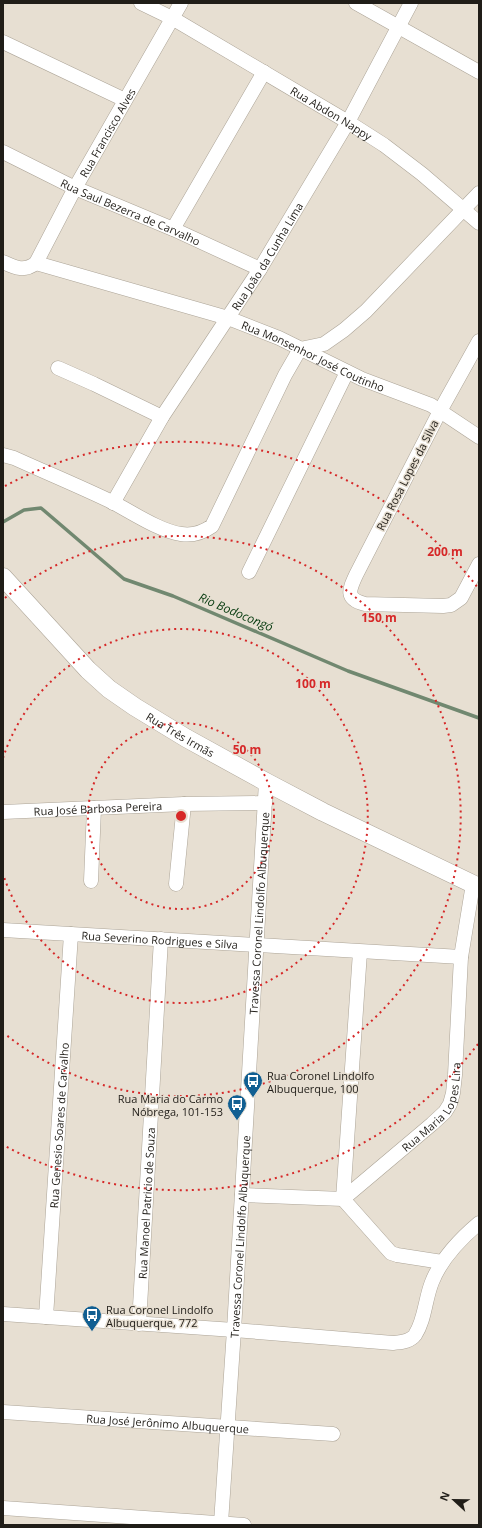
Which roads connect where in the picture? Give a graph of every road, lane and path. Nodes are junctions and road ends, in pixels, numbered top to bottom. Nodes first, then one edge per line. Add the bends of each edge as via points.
1 (141, 3) edge
2 (181, 3) edge
3 (356, 3) edge
4 (411, 3) edge
5 (172, 18) junction
6 (399, 27) junction
7 (3, 42) edge
8 (264, 72) junction
9 (479, 72) edge
10 (125, 100) junction
11 (348, 122) junction
12 (3, 152) edge
13 (75, 188) junction
14 (479, 193) edge
15 (463, 210) junction
16 (479, 223) edge
17 (173, 229) junction
18 (3, 262) edge
19 (36, 263) junction
20 (260, 269) junction
21 (228, 318) junction
22 (479, 341) edge
23 (300, 349) junction
24 (58, 368) dead end
25 (347, 372) junction
26 (440, 410) junction
27 (162, 417) junction
28 (479, 437) edge
29 (3, 455) edge
30 (113, 503) junction
31 (479, 564) edge
32 (249, 572) dead end
33 (3, 577) edge
34 (266, 782) junction
35 (265, 803) junction
36 (184, 804) junction
37 (94, 808) junction
38 (3, 812) edge
39 (91, 881) dead end
40 (176, 884) dead end
41 (476, 886) edge
42 (3, 930) edge
43 (71, 934) junction
44 (161, 939) junction
45 (257, 945) junction
46 (360, 952) junction
47 (461, 957) junction
48 (242, 1195) junction
49 (343, 1199) junction
50 (479, 1223) edge
51 (442, 1262) junction
52 (3, 1314) edge
53 (46, 1317) junction
54 (139, 1324) junction
55 (234, 1330) junction
56 (3, 1412) edge
57 (227, 1427) junction
58 (333, 1434) dead end
59 (3, 1508) edge
60 (221, 1523) junction
61 (244, 1525) edge

1 - 5 street, Rua Abdon Nappy
2 - 5 street, Rua Francisco Alves
3 - 6 street
4 - 6 street, Rua João da Cunha Lima
5 - 8 street, Rua Abdon Nappy
5 - 10 street, Rua Francisco Alves
6 - 9 street
6 - 11 street, Rua João da Cunha Lima
7 - 10 street
8 - 11 street, Rua Abdon Nappy
8 - 17 street
10 - 13 street, Rua Francisco Alves
11 - 15 street, Rua Abdon Nappy via 422,174
11 - 20 street, Rua João da Cunha Lima
12 - 13 street, Rua Saul Bezerra de Carvalho
13 - 17 street, Rua Saul Bezerra de Carvalho
13 - 19 street, Rua Francisco Alves
14 - 15 street
15 - 16 street, Rua Abdon Nappy
15 - 23 street via 366,311 344,330 324,344
17 - 20 street, Rua Saul Bezerra de Carvalho
18 - 19 street, Rua Monsenhor José Coutinho via 25,269
19 - 21 street, Rua Monsenhor José Coutinho
20 - 21 street, Rua João da Cunha Lima
21 - 23 street, Rua Monsenhor José Coutinho
21 - 27 street, Rua João da Cunha Lima
22 - 26 street, Rua Rosa Lopes da Silva
23 - 25 street, Rua Monsenhor José Coutinho
23 - 30 street via 212,526 192,535 180,534
24 - 27 street
25 - 26 street, Rua Monsenhor José Coutinho
25 - 32 street
26 - 28 street, Rua Monsenhor José Coutinho
26 - 31 street, Rua Rosa Lopes da Silva via 351,585 351,596 365,604 451,605 461,598
27 - 30 street, Rua João da Cunha Lima
29 - 30 street
33 - 34 street, Rua Três Irmãs via 88,670 109,689 186,738
34 - 35 street, Travessa Coronel Lindolfo Albuquerque
34 - 41 street, Rua Três Irmãs
35 - 36 street, Rua José Barbosa Pereira
35 - 45 street, Travessa Coronel Lindolfo Albuquerque
36 - 37 street, Rua José Barbosa Pereira
36 - 40 street
37 - 38 street, Rua José Barbosa Pereira
37 - 39 street
41 - 47 street, Rua Maria Lopes Lira
42 - 43 street, Rua Severino Rodrigues e Silva
43 - 44 street, Rua Severino Rodrigues e Silva
43 - 53 street, Rua Genesio Soares de Carvalho
44 - 45 street, Rua Severino Rodrigues e Silva
44 - 54 street, Rua Manoel Patricio de Souza
45 - 46 street, Rua Severino Rodrigues e Silva
45 - 48 street, Travessa Coronel Lindolfo Albuquerque
46 - 47 street, Rua Severino Rodrigues e Silva
46 - 49 street
47 - 49 street, Rua Maria Lopes Lira via 455,1075 450,1104 432,1124
48 - 49 street
48 - 55 street, Travessa Coronel Lindolfo Albuquerque
49 - 51 street via 391,1253
50 - 51 street
51 - 55 street via 431,1283 419,1328 414,1336 407,1340 393,1343
52 - 53 street
53 - 54 street
54 - 55 street
55 - 57 street, Travessa Coronel Lindolfo Albuquerque
56 - 57 street, Rua José Jerônimo Albuquerque
57 - 58 street, Rua José Jerônimo Albuquerque
57 - 60 street, Travessa Coronel Lindolfo Albuquerque
59 - 60 street
60 - 61 street

